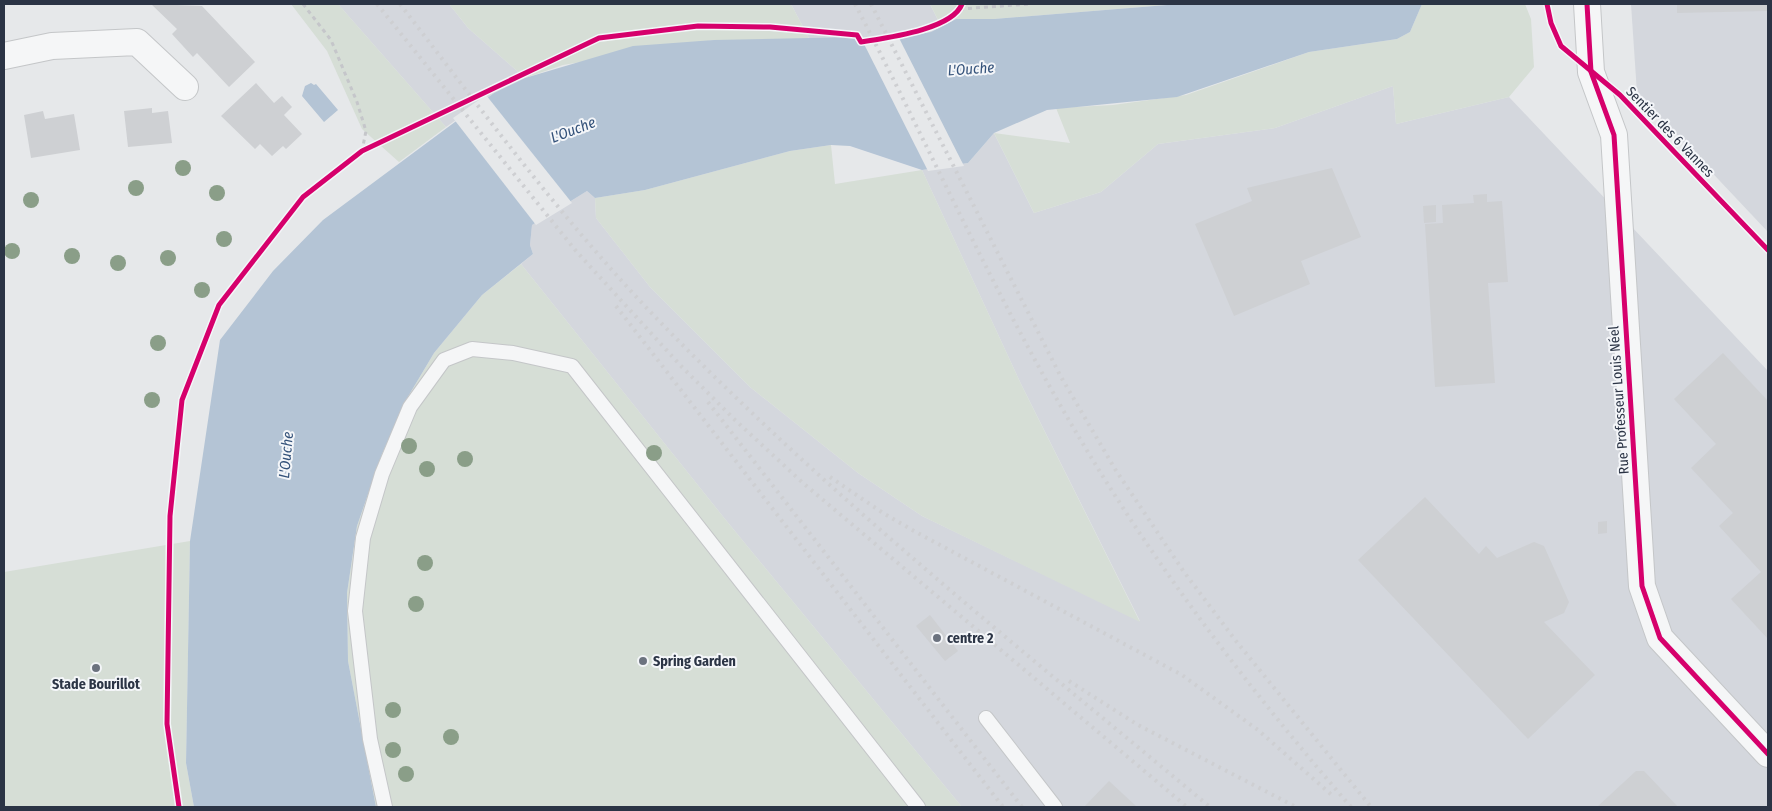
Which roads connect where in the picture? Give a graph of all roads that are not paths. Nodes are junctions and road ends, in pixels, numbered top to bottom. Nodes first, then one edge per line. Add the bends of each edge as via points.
1 (1587, 4) edge
2 (4, 56) edge
3 (185, 87) dead end
4 (986, 718) dead end
5 (1768, 754) edge
6 (385, 807) edge
7 (918, 807) edge
8 (1055, 807) edge

1 - 5 street, Rue Professeur Louis Néel via 1591,72 1614,135 1642,586 1660,638
2 - 3 street via 52,46 137,42
4 - 8 lane
6 - 7 lane via 370,739 355,611 363,538 382,474 410,407 444,360 472,349 512,353 572,366

